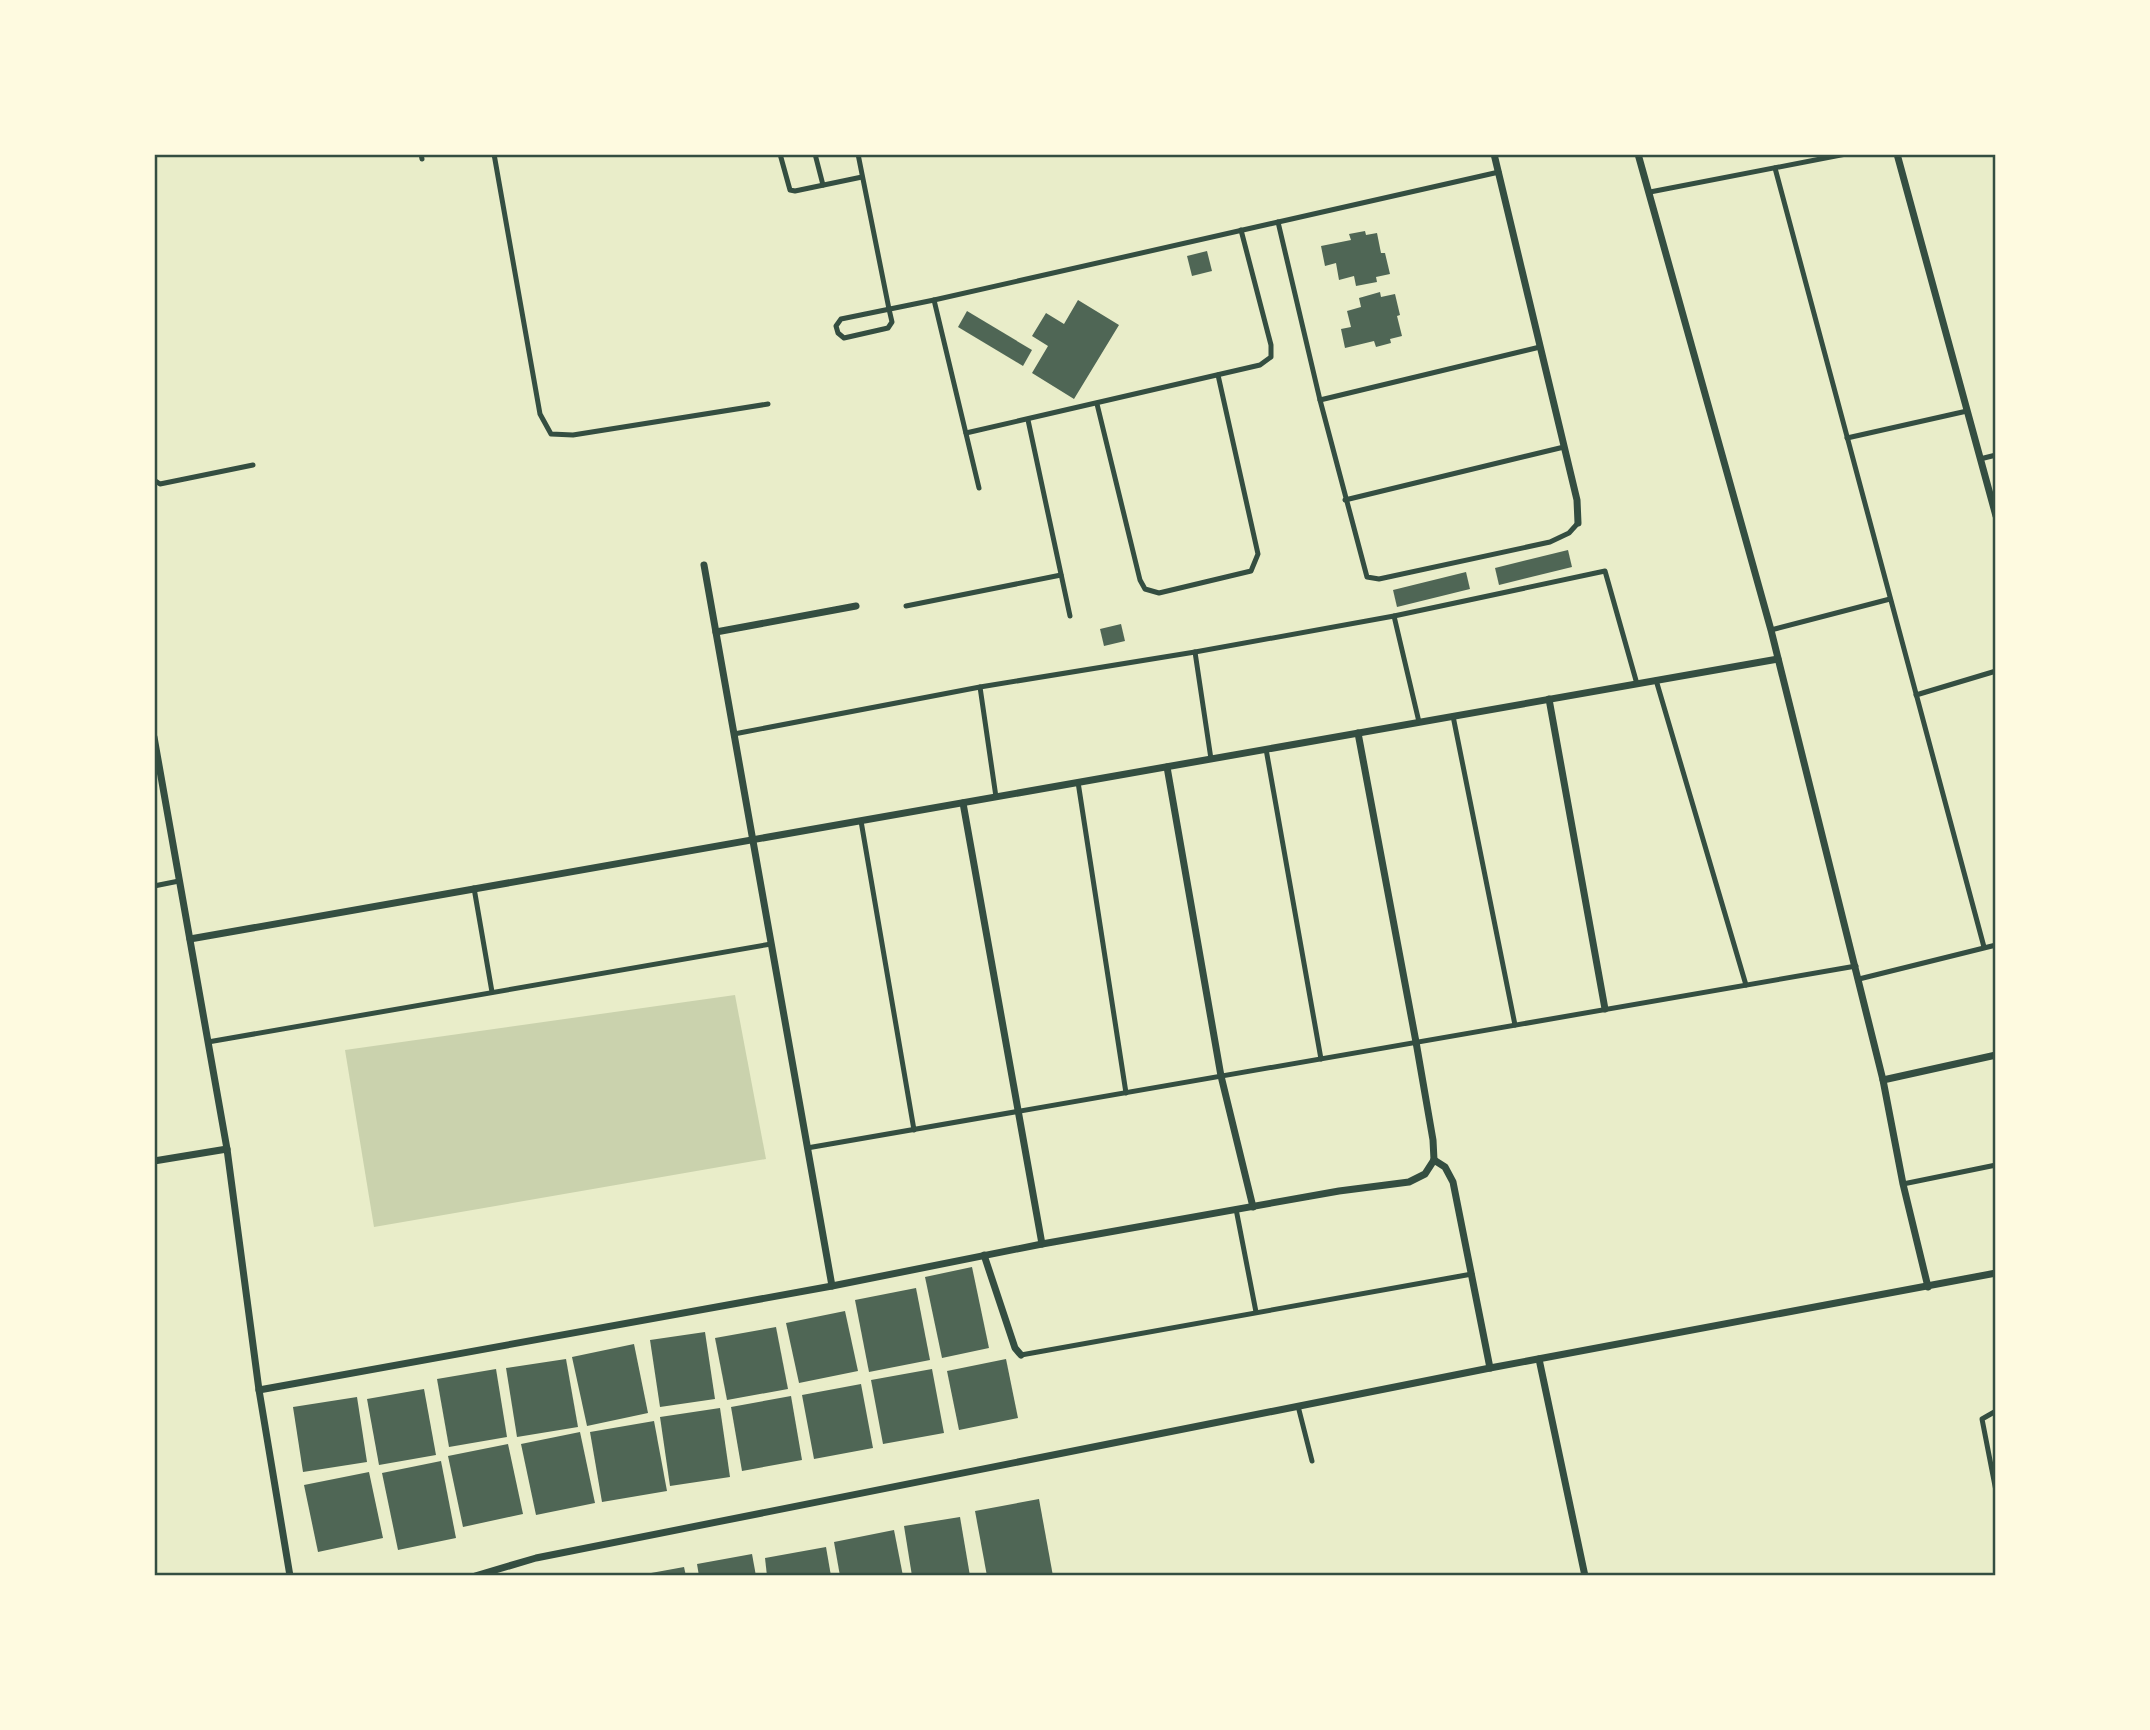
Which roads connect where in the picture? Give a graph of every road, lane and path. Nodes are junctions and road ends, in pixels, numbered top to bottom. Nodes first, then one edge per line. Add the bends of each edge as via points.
1 (495, 154) edge
2 (780, 154) edge
3 (816, 154) edge
4 (858, 154) edge
5 (1494, 154) edge
6 (1638, 154) edge
7 (1846, 154) edge
8 (1897, 154) edge
9 (1775, 168) junction
10 (1499, 172) junction
11 (862, 177) junction
12 (823, 186) junction
13 (1650, 192) junction
14 (1278, 222) junction
15 (1241, 230) junction
16 (934, 300) junction
17 (889, 309) junction
18 (1540, 346) junction
19 (1218, 375) junction
20 (1320, 400) junction
21 (768, 404) dead end
22 (1097, 404) junction
23 (1967, 411) junction
24 (1028, 420) junction
25 (966, 433) junction
26 (1847, 438) junction
27 (1564, 447) junction
28 (1996, 455) edge
29 (1980, 459) junction
30 (253, 465) dead end
31 (154, 480) edge
32 (979, 488) dead end
33 (1345, 500) junction
34 (1996, 516) edge
35 (1578, 523) joint
36 (704, 565) dead end
37 (1061, 575) junction
38 (1890, 598) junction
39 (856, 606) dead end
40 (906, 606) dead end
41 (1070, 616) dead end
42 (1394, 616) junction
43 (1771, 630) junction
44 (716, 632) junction
45 (1195, 652) junction
46 (1778, 659) junction
47 (1996, 671) edge
48 (1656, 680) junction
49 (1637, 684) junction
50 (980, 687) junction
51 (1916, 695) junction
52 (1549, 699) junction
53 (1453, 716) junction
54 (1419, 722) junction
55 (1358, 733) junction
56 (734, 734) junction
57 (154, 737) edge
58 (1266, 749) junction
59 (1211, 759) junction
60 (1167, 766) junction
61 (1078, 782) junction
62 (996, 797) junction
63 (963, 803) junction
64 (861, 821) junction
65 (752, 840) junction
66 (179, 881) junction
67 (154, 886) edge
68 (474, 888) junction
69 (190, 939) junction
70 (771, 944) junction
71 (1996, 945) edge
72 (1984, 947) junction
73 (1856, 966) junction
74 (1859, 979) junction
75 (1746, 985) junction
76 (492, 992) junction
77 (1605, 1009) junction
78 (1515, 1025) junction
79 (208, 1042) junction
80 (1416, 1042) junction
81 (1996, 1055) edge
82 (1321, 1059) junction
83 (1221, 1076) junction
84 (1883, 1080) junction
85 (1126, 1093) junction
86 (1018, 1112) junction
87 (914, 1130) junction
88 (807, 1148) junction
89 (227, 1149) junction
90 (1434, 1160) junction
91 (154, 1161) edge
92 (1996, 1165) edge
93 (1903, 1184) junction
94 (1253, 1207) junction
95 (1236, 1209) junction
96 (1042, 1244) junction
97 (984, 1255) junction
98 (1996, 1273) edge
99 (1472, 1274) junction
100 (832, 1286) junction
101 (1927, 1287) junction
102 (1256, 1312) junction
103 (1021, 1355) joint
104 (1539, 1359) junction
105 (1490, 1368) junction
106 (259, 1390) junction
107 (1298, 1406) junction
108 (1996, 1411) edge
109 (1312, 1461) dead end
110 (1996, 1491) edge
111 (290, 1576) edge
112 (475, 1576) edge
113 (1585, 1576) edge

1 - 21 lane via 540,414 551,434 573,435
2 - 12 lane via 790,190
3 - 12 lane
4 - 11 lane
5 - 10 street
6 - 13 street
7 - 9 lane
8 - 23 street
9 - 13 lane
9 - 26 lane
10 - 14 lane
10 - 18 street
11 - 12 lane
11 - 17 lane
13 - 43 street
14 - 15 lane
14 - 20 lane
15 - 16 lane
15 - 19 lane via 1271,357 1260,365
16 - 17 lane
16 - 25 lane
17 - 17 lane via 892,322 888,328 844,338 838,333 841,319
18 - 20 lane
18 - 27 street
19 - 22 lane
19 - 22 lane via 1258,554 1251,571 1159,593 1145,589
20 - 33 lane
22 - 24 lane
23 - 26 lane
23 - 29 street
24 - 25 lane
24 - 37 lane
25 - 32 lane
26 - 38 lane
27 - 33 lane
27 - 35 street
28 - 29 lane
29 - 34 street
30 - 31 lane via 160,484
33 - 35 lane via 1367,577 1379,579 1550,542
36 - 44 street
37 - 40 lane
37 - 41 lane
38 - 43 lane
38 - 51 lane
39 - 44 street
42 - 45 lane
42 - 49 lane via 1605,571
42 - 54 lane
43 - 46 street
44 - 56 street
45 - 50 lane
45 - 59 lane
46 - 48 street
46 - 73 street
47 - 51 lane
48 - 49 street
48 - 75 lane
49 - 52 street
50 - 56 lane
50 - 62 lane
51 - 72 lane
52 - 53 street
52 - 77 street
53 - 54 street
53 - 78 lane
54 - 55 street
55 - 58 street
55 - 80 street
56 - 65 street
57 - 66 street
58 - 59 street
58 - 82 lane
59 - 60 street
60 - 61 street
60 - 83 street
61 - 62 street
61 - 85 lane
62 - 63 street
63 - 64 street
63 - 86 street
64 - 65 street
64 - 87 lane
65 - 68 street
65 - 70 street
66 - 67 lane
66 - 69 street
68 - 69 street
68 - 76 lane
69 - 79 street
70 - 76 lane
70 - 88 street
71 - 72 lane
72 - 74 lane
73 - 74 street
73 - 75 lane
74 - 84 street
75 - 77 lane
76 - 79 lane
77 - 78 lane
78 - 80 lane
79 - 89 street
80 - 82 lane
80 - 90 street
81 - 84 street
82 - 83 lane
83 - 85 lane
83 - 94 street
84 - 93 street
85 - 86 lane
86 - 87 lane
86 - 96 street
87 - 88 lane
88 - 100 street
89 - 91 street
89 - 106 street
90 - 94 street via 1425,1174 1409,1182
90 - 99 street via 1445,1167 1453,1182
92 - 93 lane
93 - 101 street
94 - 95 street
95 - 96 street
95 - 102 lane
96 - 97 street
97 - 100 street
97 - 103 street
98 - 101 street
99 - 102 lane
99 - 105 street
100 - 106 street
101 - 104 street
102 - 103 lane
104 - 105 street
104 - 113 street
105 - 107 street
106 - 111 street
107 - 109 lane
107 - 112 street via 550,1556
108 - 110 lane via 1982,1419

